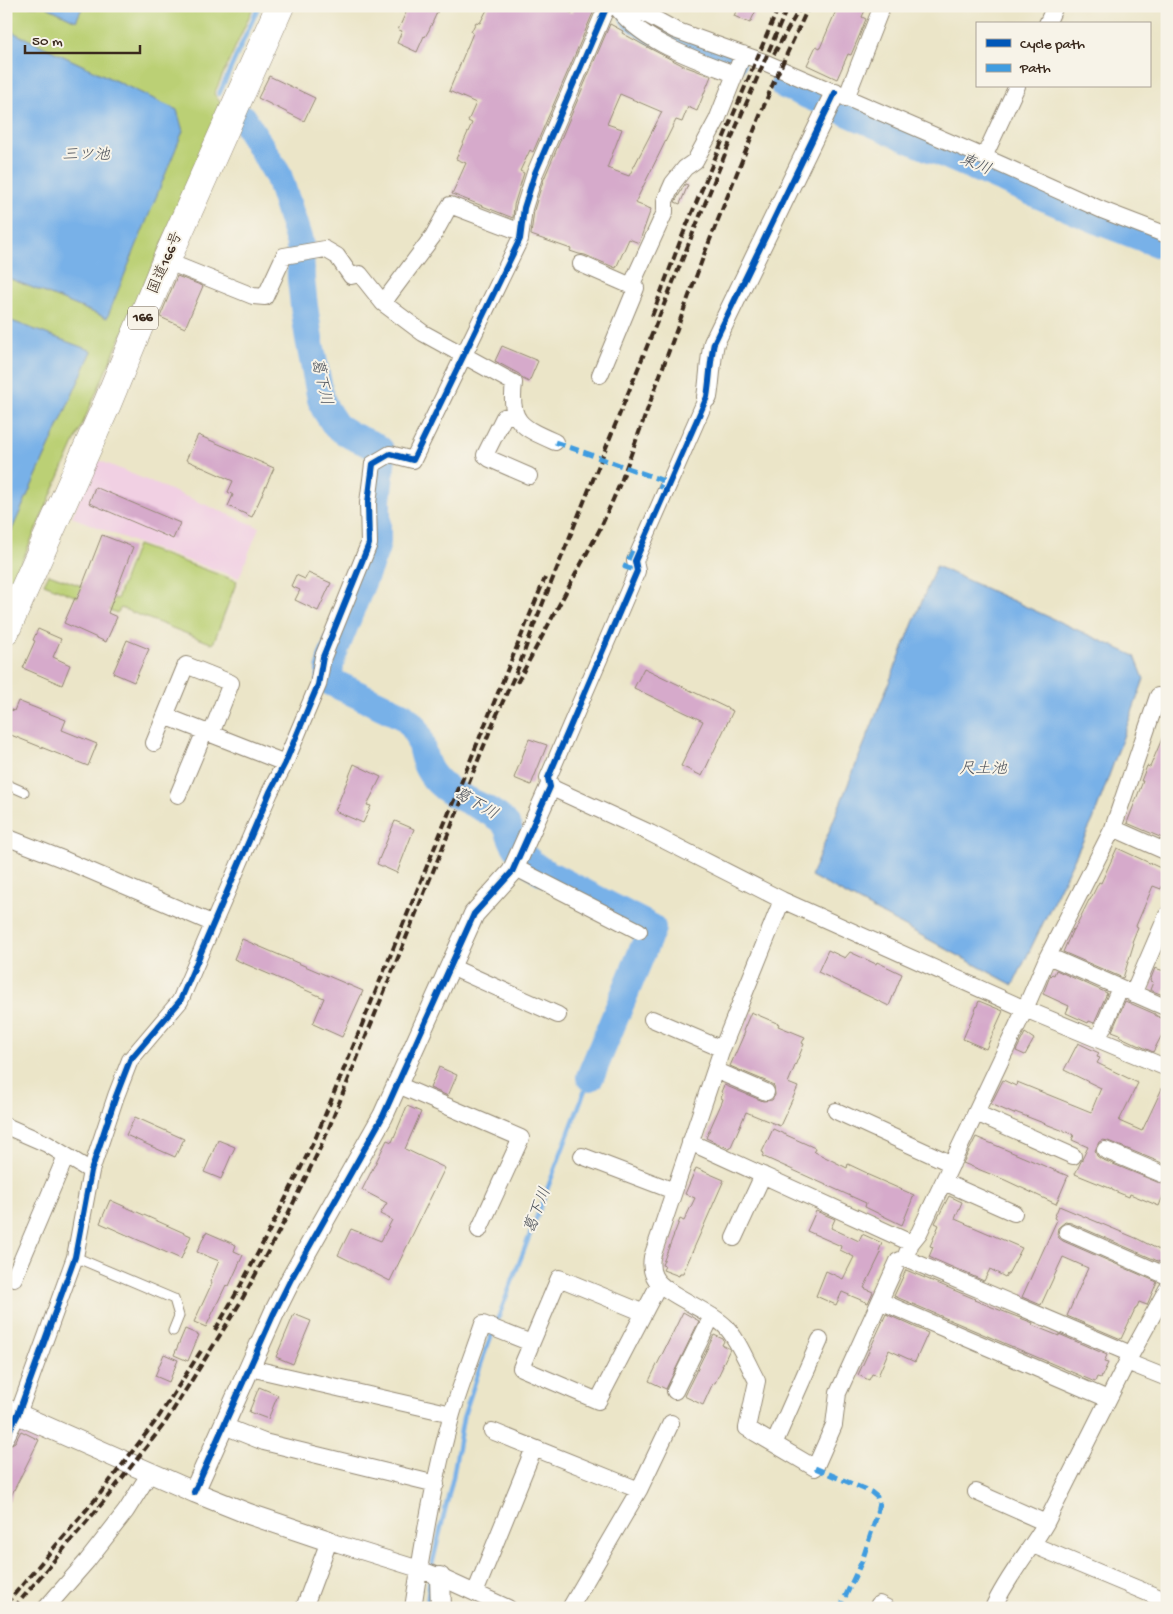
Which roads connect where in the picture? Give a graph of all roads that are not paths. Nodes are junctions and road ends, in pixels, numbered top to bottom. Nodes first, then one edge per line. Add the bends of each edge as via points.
1 (280, 6) edge
2 (607, 6) edge
3 (616, 6) edge
4 (631, 6) edge
5 (882, 6) edge
6 (1055, 6) edge
7 (1048, 22) edge
8 (743, 54) junction
9 (734, 74) junction
10 (1016, 88) edge
11 (836, 99) junction
12 (984, 157) junction
13 (521, 232) junction
14 (1167, 236) edge
15 (166, 261) junction
16 (581, 264) dead end
17 (631, 286) junction
18 (383, 303) junction
19 (464, 355) junction
20 (600, 375) dead end
21 (707, 397) joint
22 (514, 414) junction
23 (555, 442) dead end
24 (528, 476) dead end
25 (6, 630) edge
26 (1167, 700) edge
27 (165, 716) junction
28 (208, 732) junction
29 (154, 743) dead end
30 (285, 763) junction
31 (6, 784) edge
32 (550, 787) junction
33 (24, 792) dead end
34 (178, 795) dead end
35 (1113, 828) junction
36 (6, 837) edge
37 (1167, 852) edge
38 (514, 867) junction
39 (782, 900) junction
40 (1167, 915) edge
41 (214, 924) junction
42 (639, 930) dead end
43 (1048, 956) junction
44 (451, 967) junction
45 (1127, 991) junction
46 (1167, 1008) edge
47 (1025, 1009) junction
48 (558, 1014) dead end
49 (652, 1019) dead end
50 (1102, 1030) dead end
51 (722, 1049) junction
52 (1167, 1068) edge
53 (715, 1070) junction
54 (398, 1086) junction
55 (766, 1092) dead end
56 (836, 1111) dead end
57 (976, 1113) junction
58 (6, 1126) edge
59 (690, 1142) junction
60 (1105, 1150) dead end
61 (66, 1156) junction
62 (582, 1156) dead end
63 (1073, 1156) dead end
64 (952, 1164) junction
65 (91, 1171) junction
66 (764, 1175) junction
67 (1167, 1176) edge
68 (944, 1182) junction
69 (674, 1191) junction
70 (1014, 1212) dead end
71 (479, 1230) dead end
72 (1067, 1232) dead end
73 (734, 1238) dead end
74 (908, 1250) junction
75 (75, 1257) junction
76 (1167, 1276) edge
77 (14, 1278) dead end
78 (660, 1284) junction
79 (1167, 1289) edge
80 (880, 1301) junction
81 (644, 1314) junction
82 (712, 1316) junction
83 (173, 1331) dead end
84 (820, 1340) dead end
85 (531, 1343) junction
86 (1129, 1358) junction
87 (250, 1368) junction
88 (1167, 1378) edge
89 (676, 1391) dead end
90 (1108, 1399) junction
91 (12, 1411) edge
92 (452, 1414) junction
93 (671, 1423) dead end
94 (224, 1426) junction
95 (492, 1431) dead end
96 (6, 1437) edge
97 (774, 1444) junction
98 (534, 1448) junction
99 (150, 1473) junction
100 (436, 1484) junction
101 (639, 1490) junction
102 (194, 1492) junction
103 (976, 1492) dead end
104 (1046, 1523) junction
105 (329, 1541) junction
106 (1033, 1545) junction
107 (419, 1568) junction
108 (440, 1577) junction
109 (475, 1593) junction
110 (1167, 1601) edge
111 (46, 1608) edge
112 (304, 1608) edge
113 (413, 1608) edge
114 (440, 1608) edge
115 (508, 1608) edge
116 (570, 1608) edge
117 (877, 1608) edge
118 (887, 1608) edge
119 (993, 1608) edge

1 - 15 highway, 国道166号 / 166
2 - 13 street via 535,173 524,208
3 - 9 street via 640,30 662,43
4 - 8 street via 675,30
5 - 11 street
6 - 7 street
8 - 9 street
8 - 11 street
9 - 17 street via 717,120 695,161 685,168 665,201 665,212
10 - 12 street
11 - 12 street
11 - 21 street via 714,343
12 - 14 street
13 - 18 street via 450,205 433,236
13 - 19 street
15 - 18 street via 253,296 265,297 284,256 325,249 337,256 351,276 360,274
15 - 25 highway, 国道166号 / 166 via 107,404
16 - 17 street
17 - 20 street via 636,288
18 - 19 street via 423,333
19 - 22 street via 514,383
19 - 30 street via 413,460 390,454 374,464 368,503 370,544 323,656 318,685
21 - 32 street via 635,562 637,571 548,778
22 - 23 street via 523,424
22 - 24 street via 504,417 484,454
26 - 35 street via 1158,696
27 - 28 street
27 - 28 street via 186,665 231,683
27 - 29 street
28 - 30 street
28 - 34 street
30 - 41 street
31 - 33 lane
32 - 38 street
32 - 39 street
35 - 37 street
35 - 43 street
36 - 41 street
38 - 42 street
38 - 44 street via 474,914
39 - 47 street
39 - 51 street
40 - 45 street
41 - 65 street via 180,1001 130,1060
43 - 45 street
43 - 47 street
44 - 48 street
44 - 54 street
45 - 46 street
45 - 50 street
47 - 52 street
47 - 57 street
49 - 51 street
51 - 53 street
53 - 55 street
53 - 59 street
54 - 71 street via 521,1138
54 - 87 street via 371,1140 291,1279
56 - 64 street
57 - 63 street
57 - 64 street
58 - 61 street
59 - 66 street
59 - 69 street
60 - 67 street
61 - 65 street
61 - 77 street
62 - 69 street
64 - 68 street
65 - 75 street
66 - 73 street
66 - 74 street
68 - 70 street
68 - 74 street
69 - 78 street via 652,1257 651,1267
72 - 76 street
74 - 80 street via 898,1261
74 - 86 street
75 - 83 lane via 174,1299 179,1316
75 - 91 street
78 - 81 street
78 - 82 street
79 - 86 street
80 - 90 street
80 - 97 street via 838,1393 834,1425 815,1468
81 - 85 street via 559,1278
81 - 85 street via 598,1401 521,1368
82 - 89 street
82 - 97 street via 733,1336 757,1381 747,1428
84 - 97 street
85 - 92 street via 483,1324
86 - 88 street
86 - 90 street
87 - 92 street
87 - 94 street
90 - 104 street
91 - 96 street
91 - 99 street
92 - 100 street
93 - 101 street
94 - 100 street via 264,1442
94 - 102 street
95 - 98 street
98 - 101 street
98 - 109 street
99 - 102 street
99 - 111 street via 93,1554
100 - 107 street
101 - 116 street
102 - 105 street
103 - 104 street
104 - 106 street
105 - 107 street
105 - 112 street
106 - 110 street
106 - 119 street via 1006,1582
107 - 108 street
107 - 113 street
108 - 109 street
108 - 114 street
109 - 115 street
117 - 118 street via 878,1604

